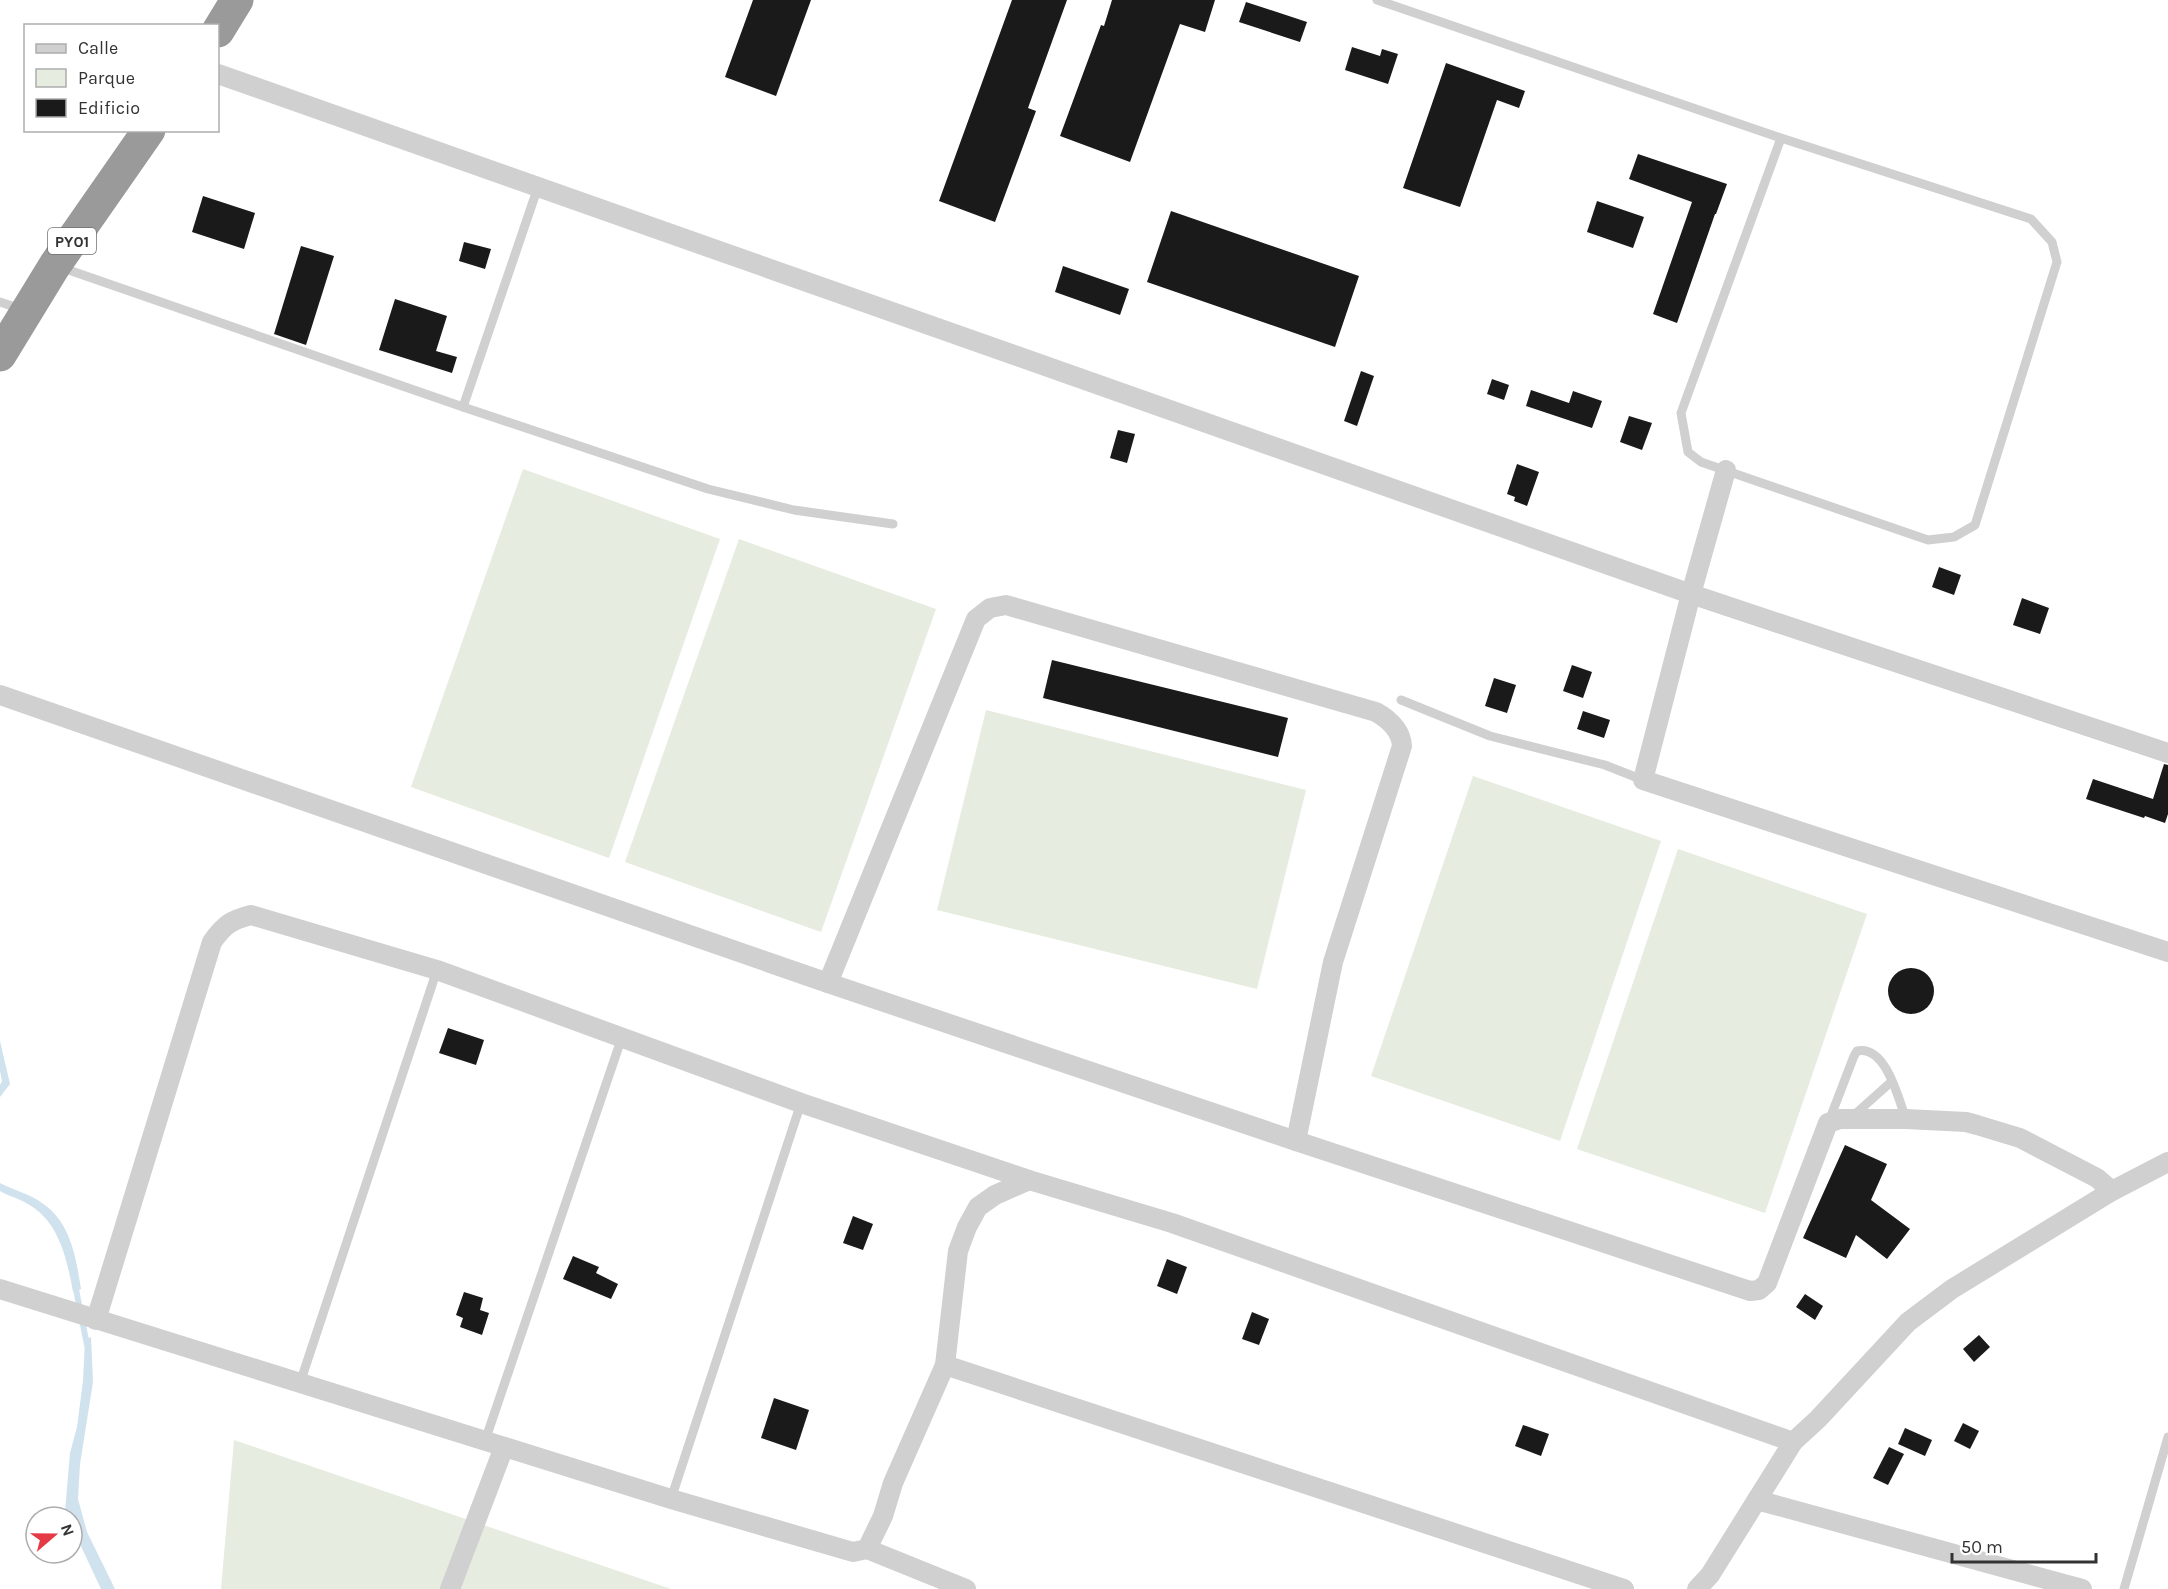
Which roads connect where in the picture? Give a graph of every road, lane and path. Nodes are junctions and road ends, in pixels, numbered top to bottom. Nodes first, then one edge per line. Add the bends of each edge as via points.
1 (237, 0) edge
2 (1377, 0) edge
3 (219, 29) edge
4 (219, 74) edge
5 (148, 132) edge
6 (1781, 138) junction
7 (538, 187) junction
8 (55, 265) junction
9 (7, 328) edge
10 (463, 407) junction
11 (1726, 470) junction
12 (893, 524) dead end
13 (1691, 594) junction
14 (0, 695) edge
15 (1401, 700) dead end
16 (2168, 753) edge
17 (1643, 780) junction
18 (2168, 952) edge
19 (437, 970) junction
20 (828, 983) junction
21 (622, 1037) junction
22 (1892, 1082) junction
23 (801, 1103) junction
24 (1849, 1119) junction
25 (1906, 1119) junction
26 (1828, 1123) junction
27 (1296, 1142) junction
28 (2168, 1162) edge
29 (1029, 1180) junction
30 (2112, 1191) junction
31 (0, 1289) edge
32 (86, 1316) junction
33 (945, 1365) junction
34 (300, 1383) junction
35 (2168, 1437) edge
36 (485, 1441) junction
37 (1793, 1442) junction
38 (504, 1447) junction
39 (671, 1499) junction
40 (1757, 1500) junction
41 (867, 1549) junction
42 (450, 1589) edge
43 (966, 1589) edge
44 (1624, 1589) edge
45 (1697, 1589) edge
46 (2082, 1589) edge
47 (2124, 1589) edge

1 - 3 highway
2 - 6 lane
4 - 7 street
5 - 8 highway, PY01
6 - 11 lane via 1681,413 1688,452 1701,462
6 - 11 lane via 2031,219 2052,242 2057,262 1975,525 1954,537 1928,540
7 - 10 lane
7 - 13 street
8 - 9 highway, PY01
8 - 10 lane
10 - 12 lane via 708,489 794,510
11 - 13 street
13 - 16 street
13 - 17 street
14 - 20 street
15 - 17 lane via 1490,736 1605,765
17 - 18 street
19 - 21 street
19 - 32 street via 251,915 221,928 212,942
19 - 34 lane
20 - 27 street
20 - 27 street via 976,619 990,608 1006,604 1376,712 1401,735 1401,746 1333,962
21 - 23 street
21 - 36 lane
22 - 24 lane
22 - 25 lane
22 - 26 lane via 1881,1061 1868,1051 1857,1051
23 - 29 street
23 - 39 lane
24 - 25 street
24 - 26 street
25 - 30 street via 1966,1122 2020,1138 2097,1178
26 - 27 street via 1767,1282 1759,1290 1750,1291
28 - 30 street
29 - 33 street via 994,1195 978,1207 967,1227 958,1251
29 - 37 street via 1172,1224
30 - 37 street via 1952,1289 1908,1322
31 - 32 street
32 - 34 street
33 - 41 street
33 - 44 street
34 - 36 street
35 - 47 lane
36 - 38 street
37 - 40 street
38 - 39 street
38 - 42 street
39 - 41 street via 853,1552
40 - 45 street
40 - 46 street
41 - 43 street

